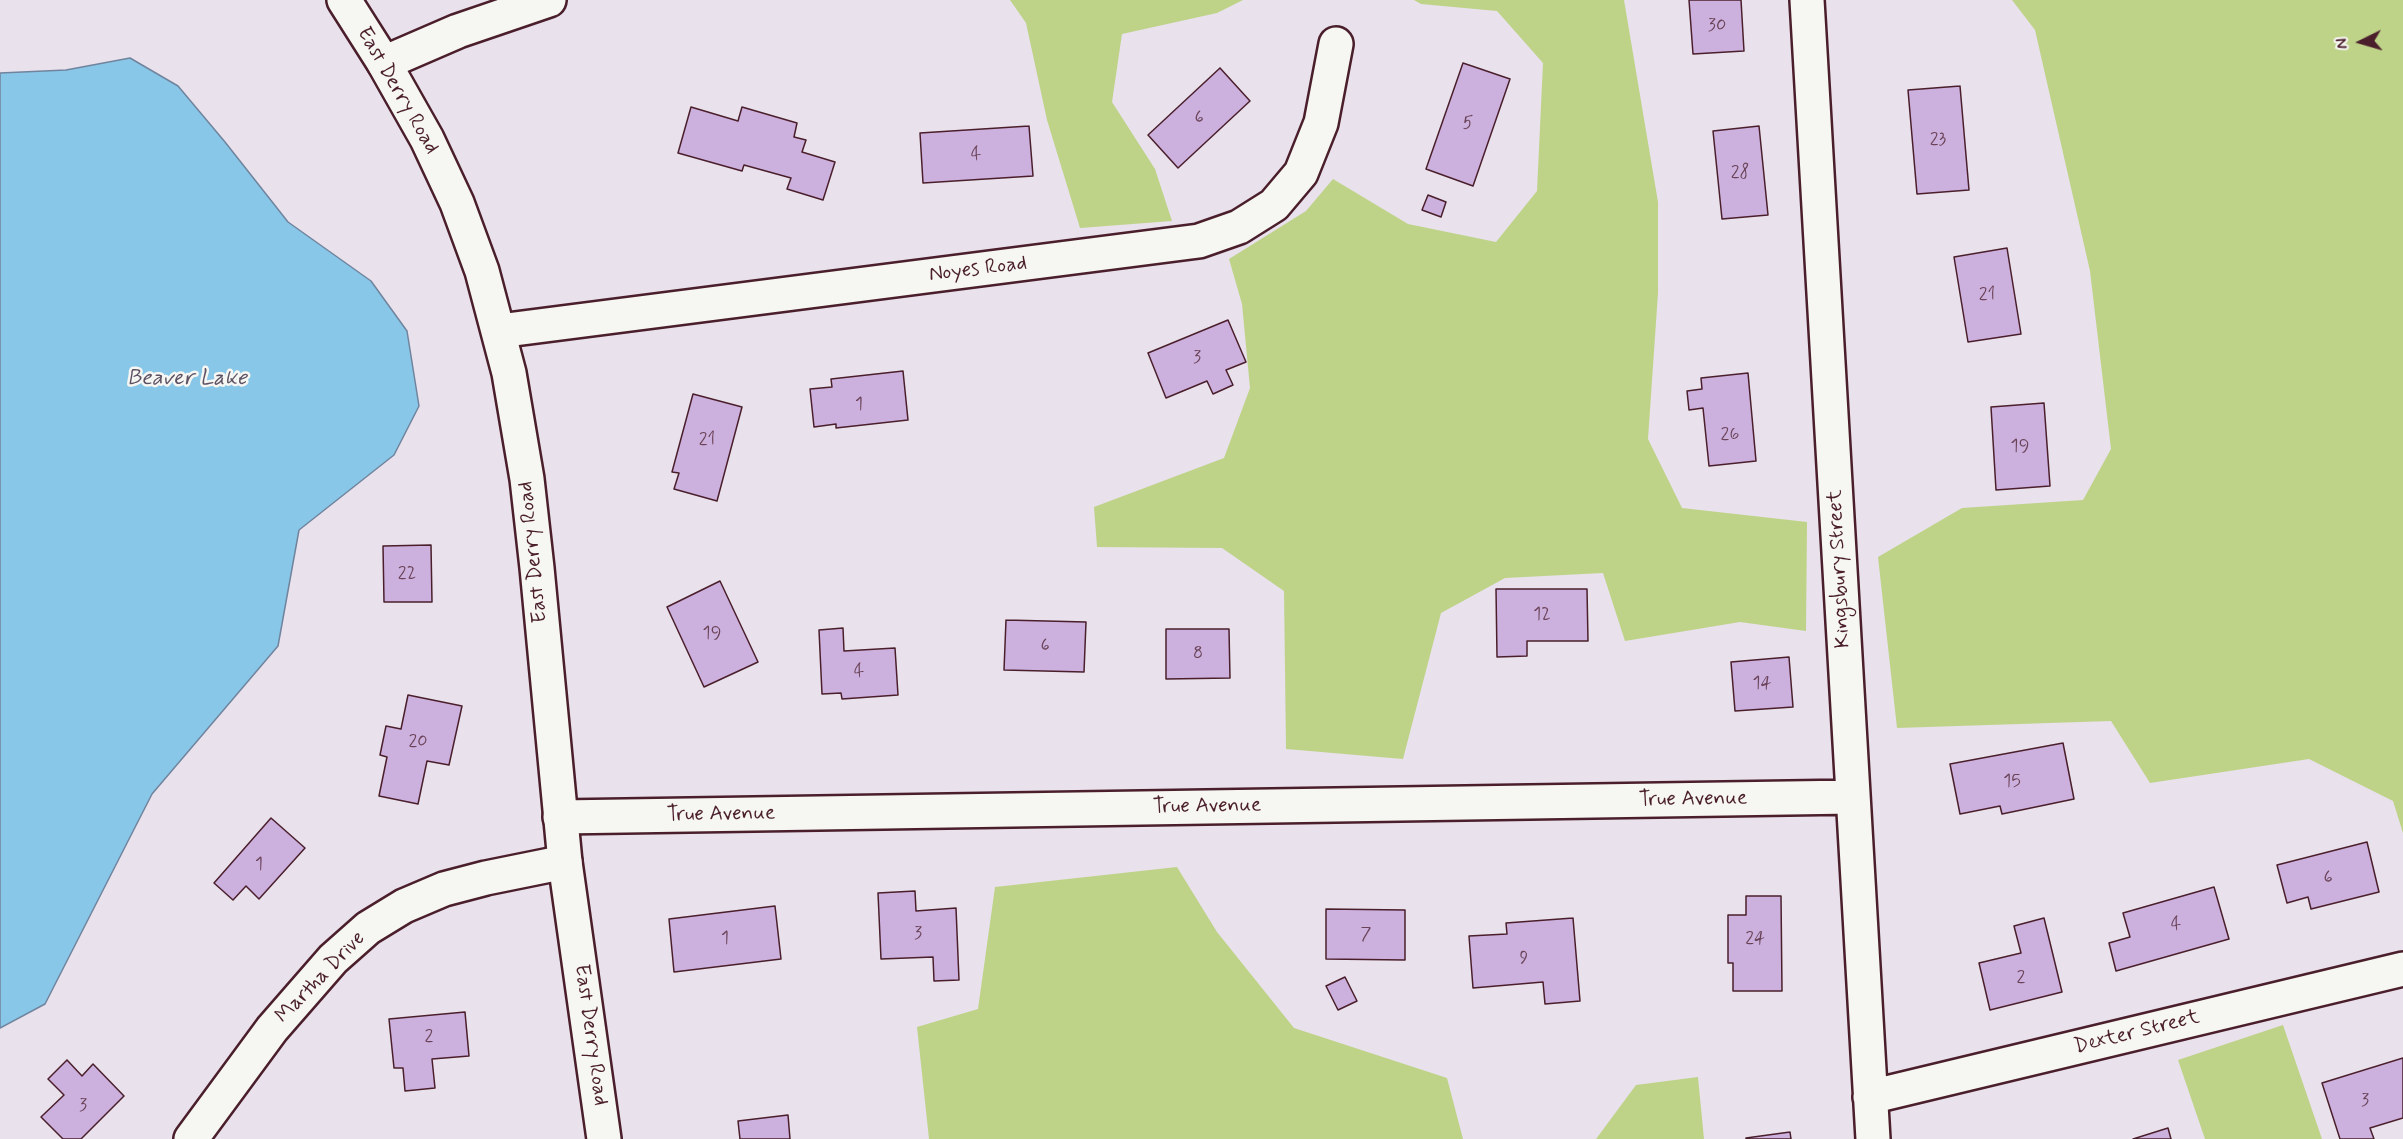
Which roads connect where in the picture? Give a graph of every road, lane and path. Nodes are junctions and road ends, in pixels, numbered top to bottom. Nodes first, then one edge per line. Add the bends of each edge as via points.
1 (344, 0) edge
2 (549, 0) edge
3 (1807, 0) edge
4 (1336, 44) dead end
5 (384, 63) junction
6 (499, 331) junction
7 (1853, 797) junction
8 (560, 818) junction
9 (566, 862) junction
10 (2403, 969) edge
11 (1870, 1097) junction
12 (191, 1139) edge
13 (604, 1139) edge
14 (1873, 1139) edge

1 - 5 street, East Derry Road
2 - 5 street via 458,31
3 - 7 street, Kingsbury Street
4 - 6 street, Noyes Road via 1322,123 1301,173 1274,206 1239,227 1199,242
5 - 6 street, East Derry Road via 457,203
6 - 8 street, East Derry Road via 526,479
7 - 8 street, True Avenue
7 - 11 street, Kingsbury Street
8 - 9 street, East Derry Road
9 - 12 street, Martha Drive via 444,889 404,906 368,928 333,959 272,1029
9 - 13 street, East Derry Road
10 - 11 street, Dexter Street
11 - 14 street, Kingsbury Street

